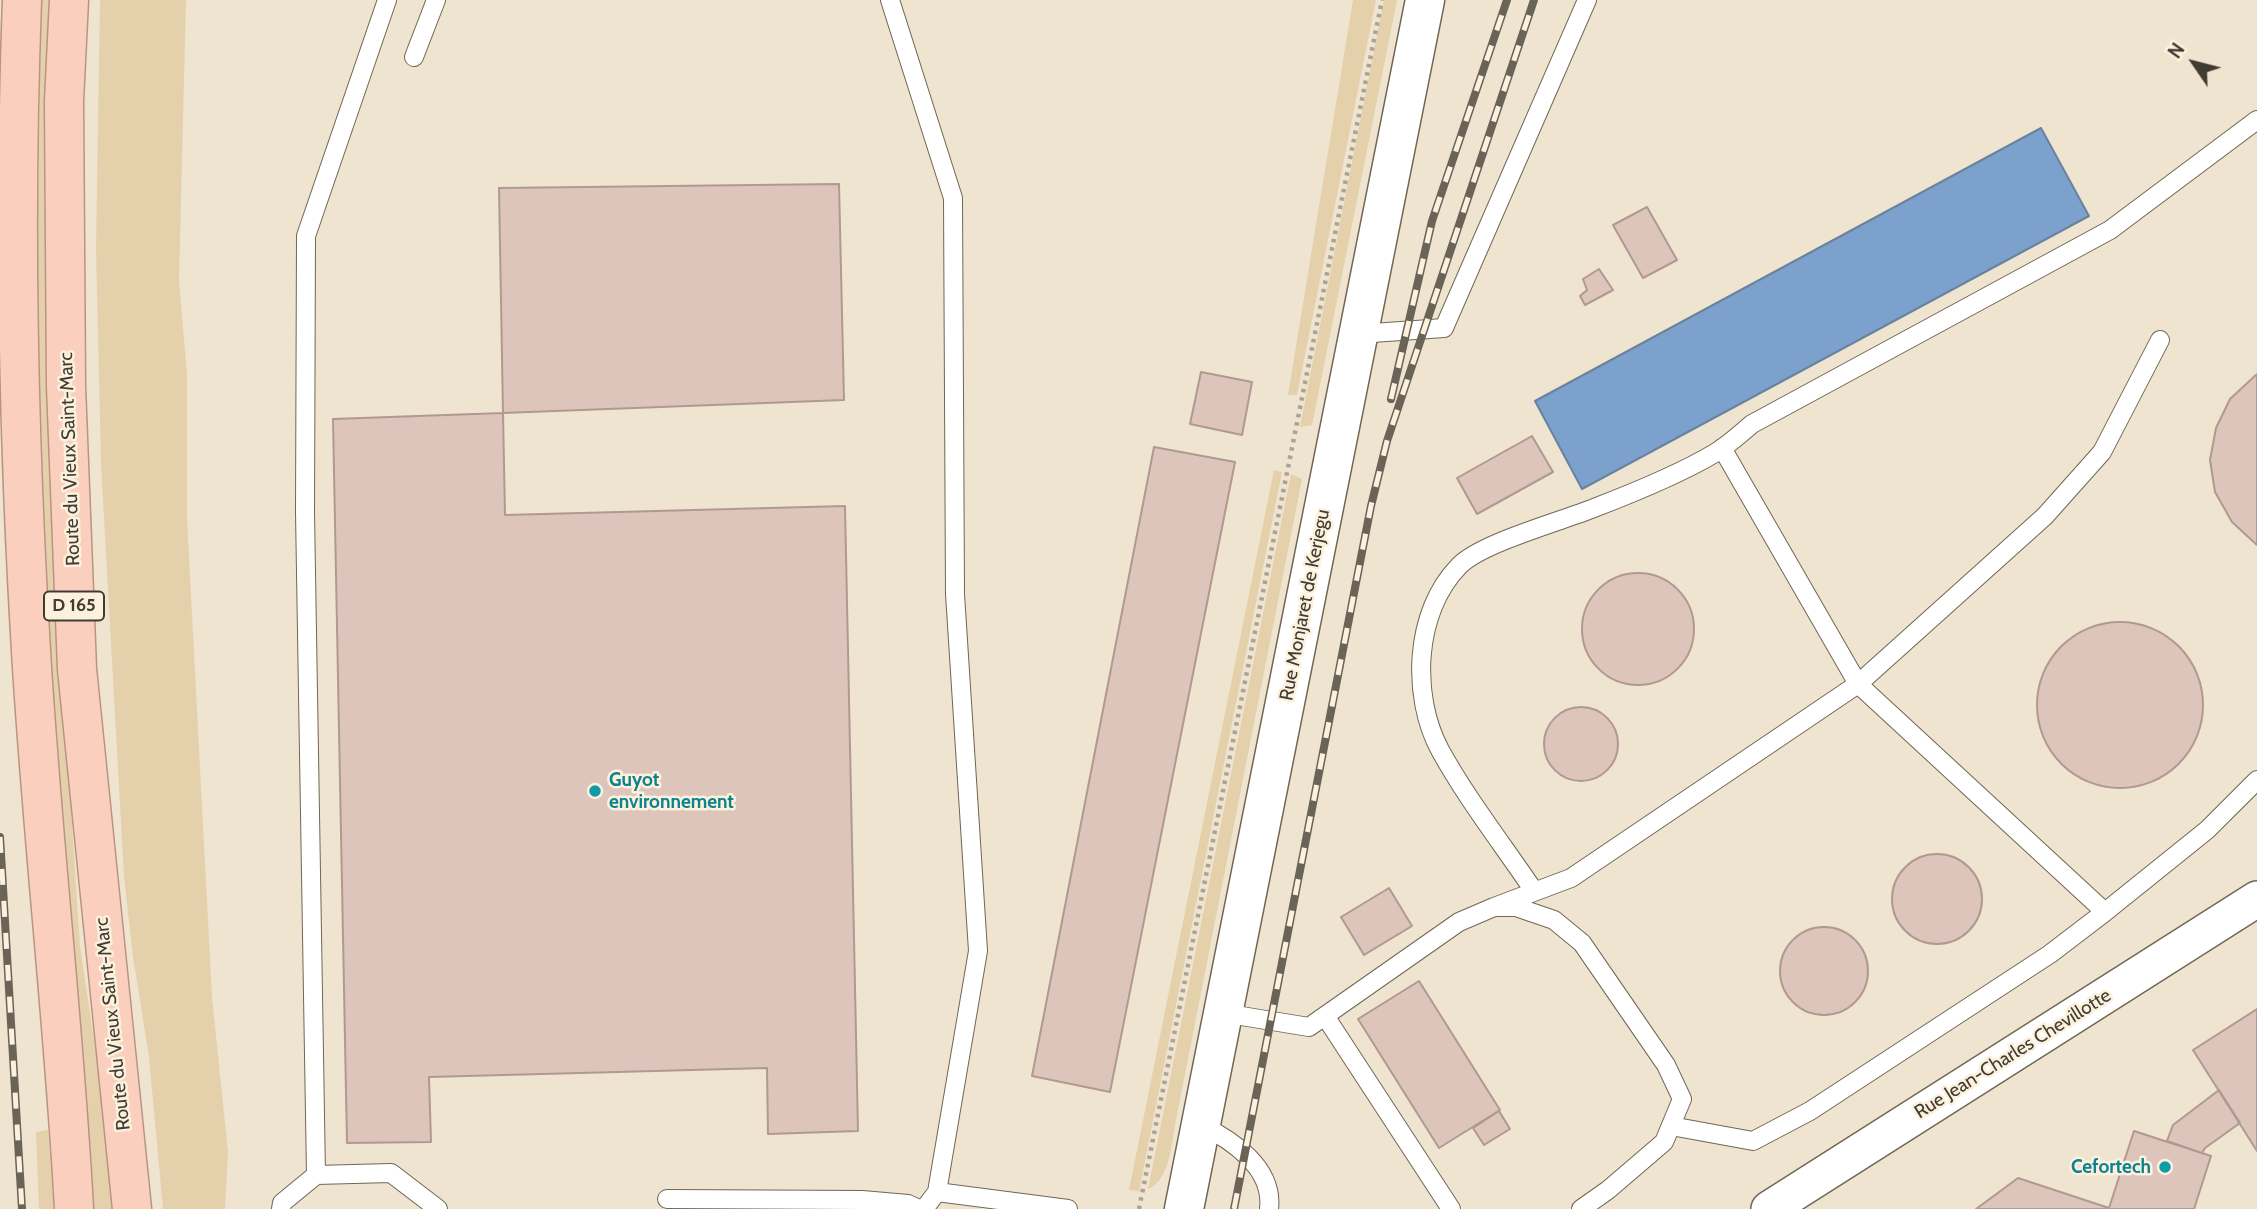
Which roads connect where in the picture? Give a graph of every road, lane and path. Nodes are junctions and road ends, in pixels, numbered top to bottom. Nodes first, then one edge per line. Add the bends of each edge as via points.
1 (22, 0) edge
2 (69, 0) edge
3 (387, 0) edge
4 (436, 0) edge
5 (890, 0) edge
6 (1382, 0) edge
7 (1425, 0) edge
8 (1587, 0) edge
9 (414, 57) dead end
10 (2257, 120) edge
11 (1358, 334) junction
12 (2160, 340) dead end
13 (1722, 448) junction
14 (1858, 684) junction
15 (2257, 780) edge
16 (1534, 891) junction
17 (2257, 899) edge
18 (1494, 907) junction
19 (2105, 912) junction
20 (1223, 1013) junction
21 (1325, 1016) junction
22 (1201, 1125) junction
23 (1671, 1126) junction
24 (316, 1175) junction
25 (937, 1192) junction
26 (667, 1199) dead end
27 (74, 1209) edge
28 (132, 1209) edge
29 (282, 1209) edge
30 (439, 1209) edge
31 (919, 1209) edge
32 (924, 1209) edge
33 (1068, 1209) edge
34 (1139, 1209) edge
35 (1184, 1209) edge
36 (1269, 1209) edge
37 (1451, 1209) edge
38 (1581, 1209) edge
39 (1769, 1209) edge

1 - 27 highway, D 165 via 16,163 31,652
2 - 28 highway, Route du Vieux Saint-Marc / D 165 via 64,101 66,372 77,669
3 - 24 lane via 306,236 305,512
4 - 9 lane
5 - 25 lane via 953,198 955,594 978,951
6 - 34 path
7 - 11 street, Rue Monjaret de Kerjegu
8 - 11 lane via 1444,328
10 - 13 lane via 2110,230 1752,424
11 - 20 street, Rue Monjaret de Kerjegu
12 - 14 lane via 2102,452 2045,516
13 - 14 lane
13 - 16 lane via 1596,508 1497,544 1460,565 1438,597 1426,628 1421,670 1439,749
14 - 16 lane via 1571,878
14 - 19 lane
15 - 19 lane via 2207,830
16 - 18 lane
17 - 39 street, Rue Jean-Charles Chevillotte
18 - 21 lane via 1459,922
18 - 23 lane via 1516,907 1554,920 1582,943 1666,1065 1682,1099
19 - 23 lane via 2050,954 1810,1111 1753,1141
20 - 21 lane via 1309,1027
20 - 22 street, Rue Monjaret de Kerjegu
21 - 37 lane
22 - 35 street, Rue Monjaret de Kerjegu
22 - 36 lane via 1228,1138 1254,1163 1262,1176
23 - 38 lane via 1664,1142
24 - 29 lane via 282,1203
24 - 30 lane via 391,1173
25 - 32 lane
25 - 33 lane
26 - 31 lane via 862,1200

